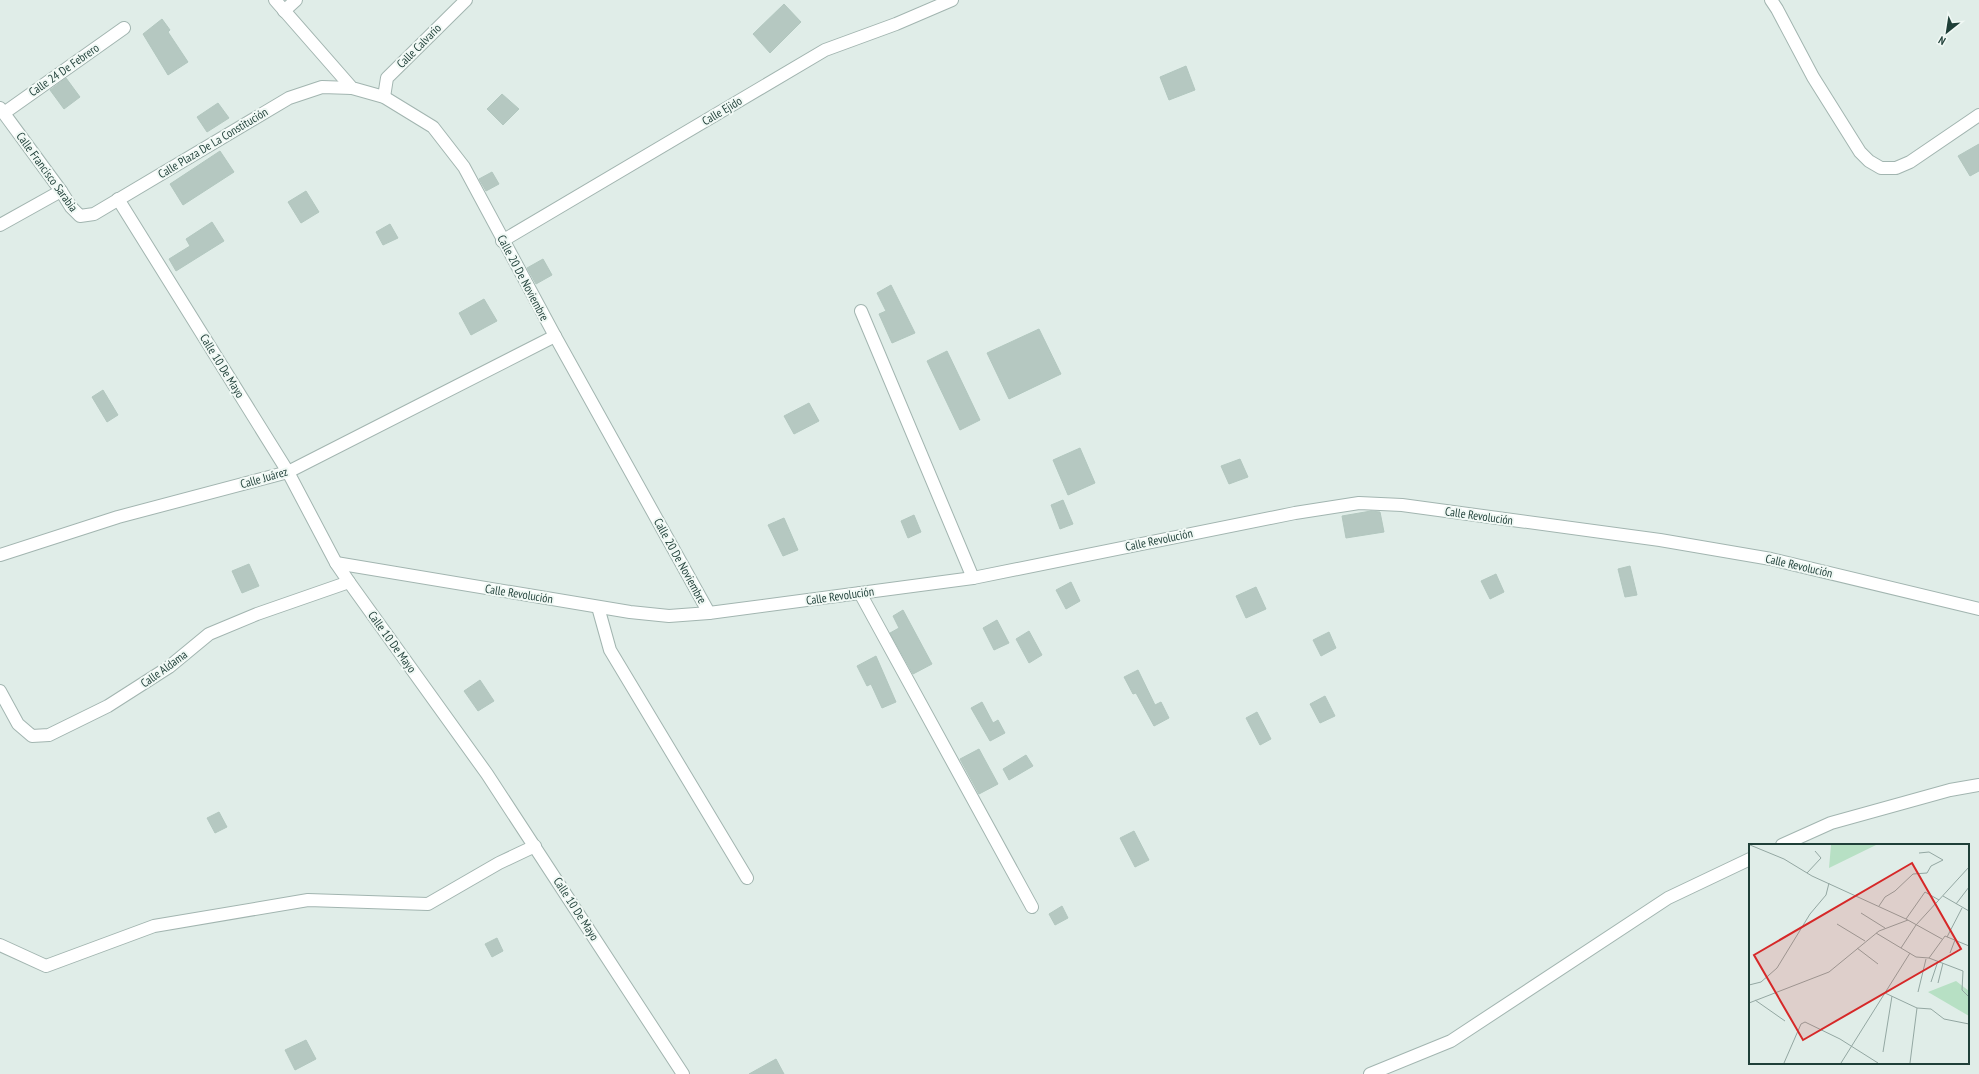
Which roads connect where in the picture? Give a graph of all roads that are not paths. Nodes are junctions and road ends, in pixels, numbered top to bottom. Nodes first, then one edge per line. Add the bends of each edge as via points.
1 (275, 0) edge
2 (296, 0) edge
3 (466, 0) edge
4 (952, 0) edge
5 (1771, 0) edge
6 (284, 11) junction
7 (124, 28) dead end
8 (352, 88) junction
9 (384, 97) junction
10 (2, 110) edge
11 (1979, 115) edge
12 (61, 190) junction
13 (118, 199) junction
14 (80, 216) joint
15 (0, 224) edge
16 (502, 241) junction
17 (861, 311) dead end
18 (554, 336) junction
19 (288, 472) junction
20 (0, 556) edge
21 (336, 563) junction
22 (972, 578) junction
23 (349, 582) junction
24 (860, 593) junction
25 (598, 607) junction
26 (1979, 609) edge
27 (709, 613) junction
28 (0, 691) edge
29 (1979, 785) edge
30 (1784, 844) edge
31 (535, 846) junction
32 (1749, 859) edge
33 (747, 878) dead end
34 (1032, 907) dead end
35 (0, 945) edge
36 (684, 1074) edge
37 (1370, 1074) edge

1 - 6 street
2 - 6 street
3 - 9 street, Calle Calvario via 387,78
4 - 16 street, Calle Ejido via 825,50
5 - 11 street via 1813,77 1860,152 1881,168 1896,168 1910,162
6 - 8 street
7 - 10 street, Calle 24 De Febrero
8 - 9 street, Calle 20 De Noviembre
8 - 13 street, Calle Plaza De La Constitución via 322,87 289,98
9 - 16 street, Calle 20 De Noviembre via 433,126 464,166
10 - 12 street, Calle Francisco Sarabia
12 - 14 street, Calle Francisco Sarabia
12 - 15 street
13 - 14 street, Calle Plaza De La Constitución via 94,214
13 - 19 street, Calle 10 De Mayo
16 - 18 street, Calle 20 De Noviembre
17 - 22 street
18 - 19 street, Calle Juárez
18 - 27 street, Calle 20 De Noviembre
19 - 20 street, Calle Juárez via 118,517
19 - 21 street, Calle 10 De Mayo
21 - 23 street, Calle 10 De Mayo
21 - 25 street, Calle Revolución
22 - 24 street, Calle Revolución
22 - 26 street, Calle Revolución via 1295,513 1359,503 1402,505 1660,540 1771,559
23 - 28 street, Calle Aldama via 257,614 209,634 169,667 108,706 49,735 32,736 18,724
23 - 31 street, Calle 10 De Mayo via 487,774
24 - 27 street, Calle Revolución
24 - 34 street
25 - 27 street, Calle Revolución via 669,616
25 - 33 street via 610,650
29 - 30 street via 1950,790 1831,823
31 - 35 street via 499,863 428,904 308,900 154,926 46,966
31 - 36 street, Calle 10 De Mayo
32 - 37 street via 1668,898 1451,1041

